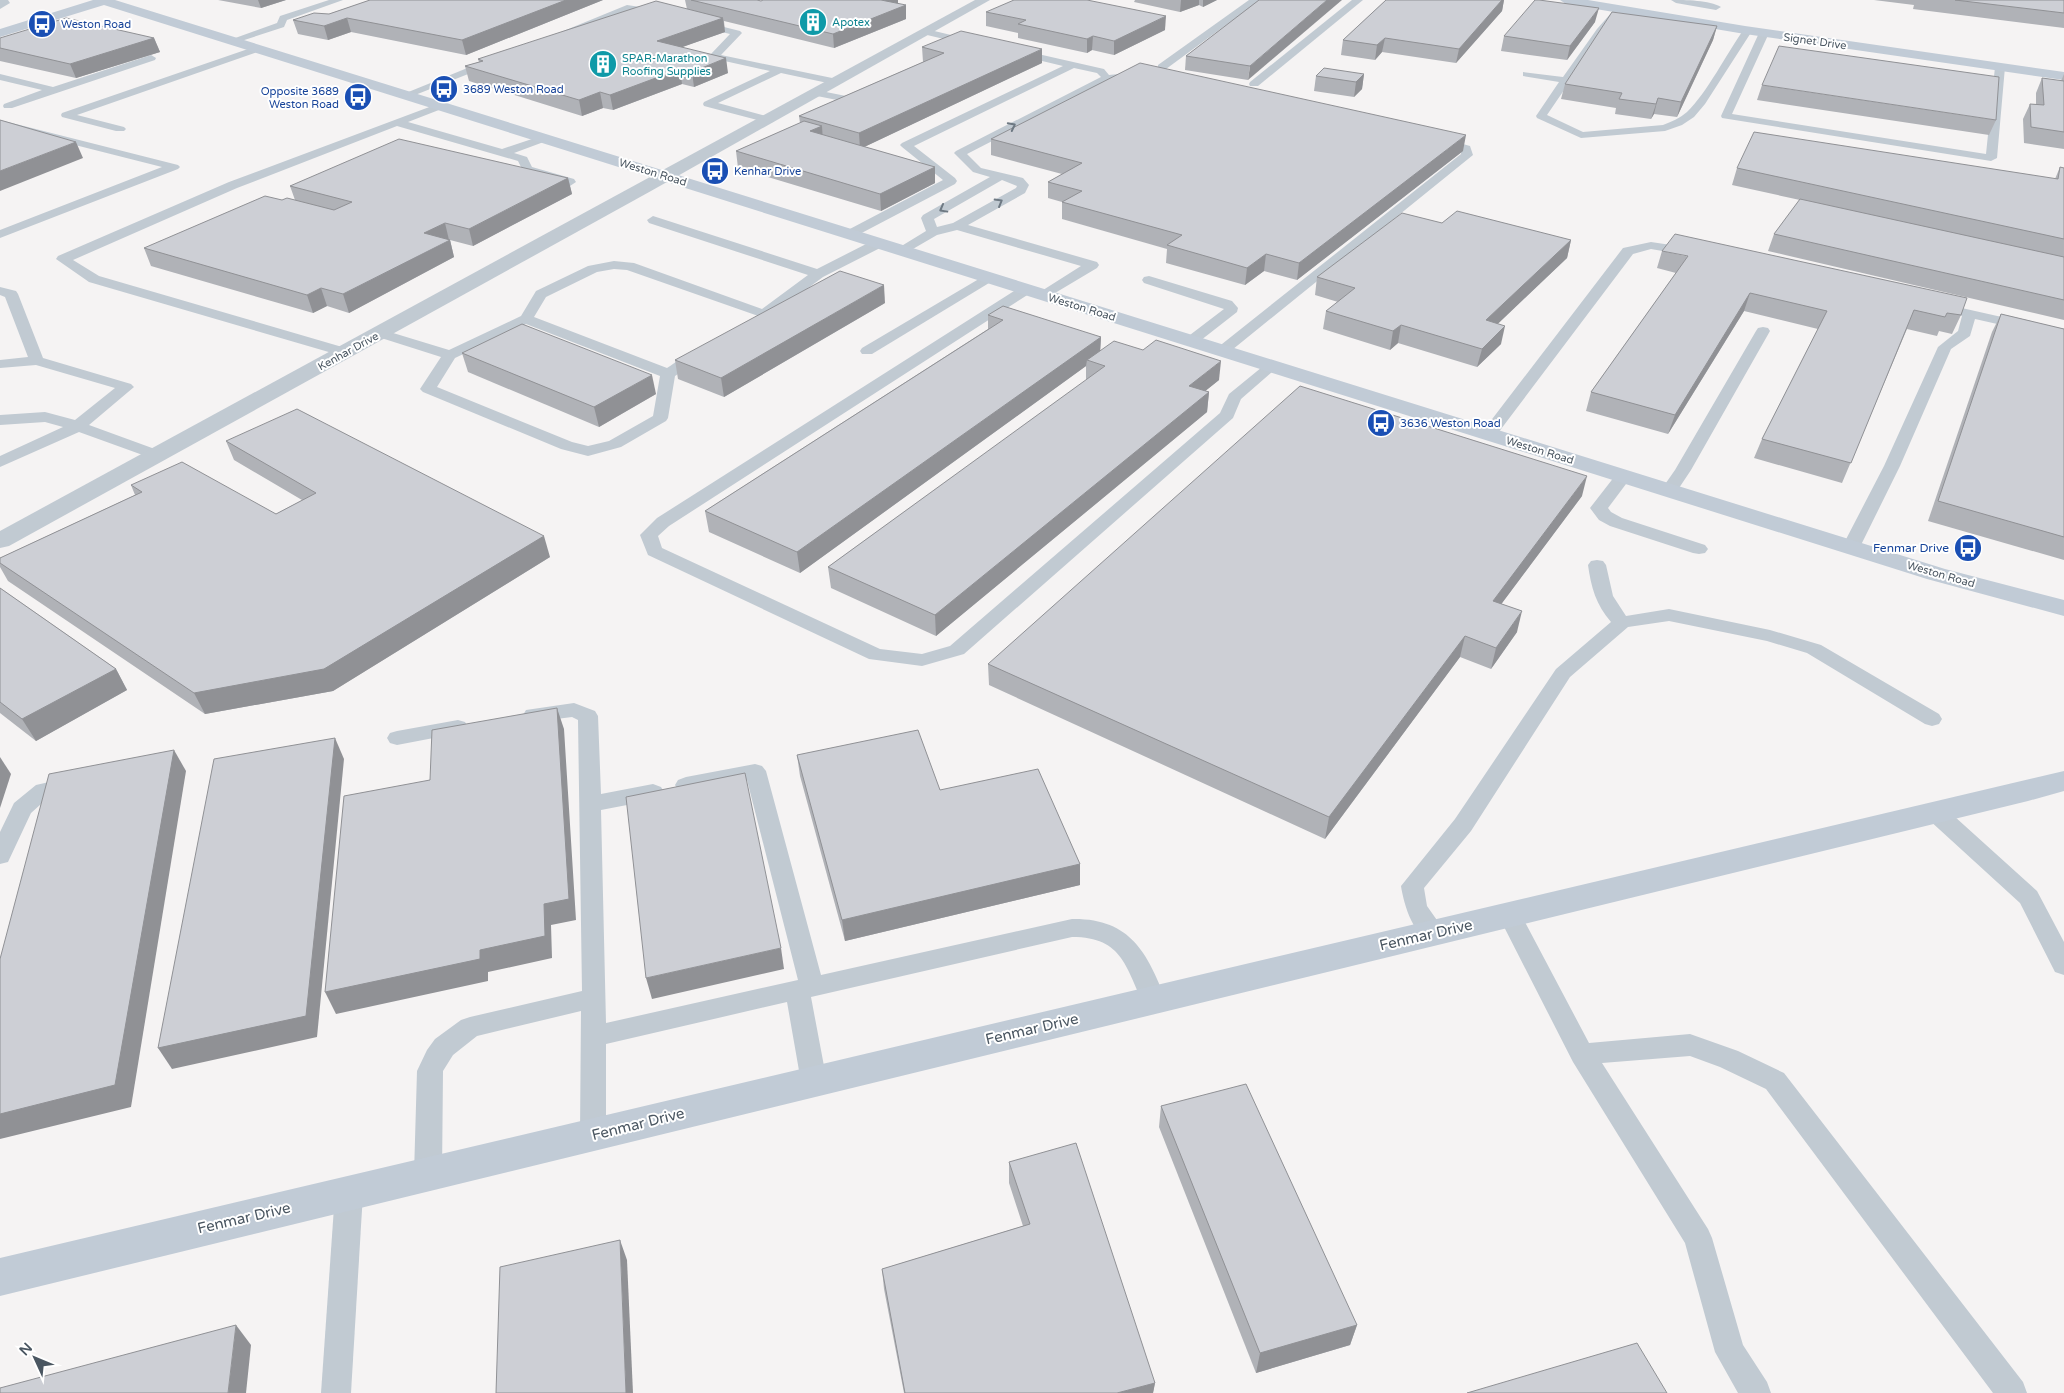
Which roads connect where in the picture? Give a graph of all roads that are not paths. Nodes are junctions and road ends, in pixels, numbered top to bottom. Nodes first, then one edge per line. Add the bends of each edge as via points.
1 (3, 0) edge
2 (104, 0) edge
3 (338, 0) edge
4 (984, 0) edge
5 (1255, 0) edge
6 (1358, 0) edge
7 (1566, 0) edge
8 (1676, 0) edge
9 (1724, 0) edge
10 (0, 6) edge
11 (1716, 6) junction
12 (1620, 9) junction
13 (666, 15) edge
14 (283, 18) junction
15 (260, 21) dead end
16 (693, 22) edge
17 (1697, 22) junction
18 (1747, 31) junction
19 (926, 32) junction
20 (0, 33) edge
21 (1764, 33) junction
22 (231, 35) junction
23 (555, 36) edge
24 (985, 45) edge
25 (257, 49) junction
26 (1004, 50) edge
27 (151, 58) edge
28 (501, 58) edge
29 (1072, 65) junction
30 (1162, 67) edge
31 (2000, 67) junction
32 (780, 70) junction
33 (1527, 74) dead end
34 (2064, 76) edge
35 (0, 77) edge
36 (1148, 77) edge
37 (1107, 78) junction
38 (1566, 80) junction
39 (837, 82) junction
40 (158, 83) junction
41 (1254, 84) edge
42 (183, 88) dead end
43 (874, 88) edge
44 (53, 90) junction
45 (816, 93) junction
46 (406, 95) junction
47 (8, 106) dead end
48 (440, 106) junction
49 (769, 120) junction
50 (395, 122) junction
51 (0, 123) edge
52 (120, 129) dead end
53 (1425, 137) edge
54 (545, 138) junction
55 (502, 153) junction
56 (666, 176) junction
57 (1001, 176) junction
58 (570, 182) dead end
59 (653, 220) dead end
60 (957, 226) junction
61 (933, 232) junction
62 (0, 234) edge
63 (850, 234) junction
64 (879, 243) junction
65 (901, 250) junction
66 (1700, 254) edge
67 (818, 274) junction
68 (989, 278) junction
69 (1149, 280) dead end
70 (0, 291) edge
71 (1036, 292) junction
72 (1921, 303) edge
73 (991, 312) junction
74 (764, 314) junction
75 (1969, 314) junction
76 (1008, 318) edge
77 (526, 319) junction
78 (748, 324) edge
79 (1763, 331) dead end
80 (380, 333) junction
81 (2064, 335) edge
82 (1191, 341) junction
83 (708, 349) edge
84 (1222, 350) junction
85 (867, 351) dead end
86 (344, 352) junction
87 (450, 355) junction
88 (37, 361) junction
89 (0, 364) edge
90 (1272, 366) junction
91 (668, 374) junction
92 (0, 420) edge
93 (78, 426) junction
94 (1489, 434) junction
95 (157, 455) junction
96 (0, 462) edge
97 (1624, 476) junction
98 (1669, 490) junction
99 (0, 541) edge
100 (1851, 547) junction
101 (1699, 548) dead end
102 (1597, 565) dead end
103 (1936, 574) junction
104 (2064, 608) edge
105 (1622, 622) junction
106 (2064, 628) edge
107 (511, 718) edge
108 (1932, 719) dead end
109 (482, 723) edge
110 (397, 738) dead end
111 (89, 781) edge
112 (2064, 781) edge
113 (590, 804) junction
114 (1936, 813) junction
115 (0, 856) edge
116 (1510, 915) junction
117 (2055, 929) edge
118 (1434, 933) junction
119 (2064, 964) edge
120 (805, 988) junction
121 (594, 998) junction
122 (1154, 1000) junction
123 (593, 1036) junction
124 (1582, 1054) junction
125 (814, 1082) junction
126 (593, 1135) junction
127 (428, 1174) junction
128 (349, 1193) junction
129 (0, 1277) edge
130 (336, 1393) edge
131 (1756, 1393) edge
132 (2012, 1393) edge

1 - 10 lane via 5,3
2 - 20 main road
2 - 22 main road, Weston Road via 212,35
3 - 14 lane
4 - 19 street, Kenhar Drive
5 - 30 lane
6 - 41 lane
7 - 12 main road, Signet Drive
8 - 11 lane
9 - 11 lane
11 - 17 lane
12 - 17 main road, Signet Drive
12 - 38 lane via 1600,31
13 - 23 lane via 627,8
14 - 15 lane
14 - 22 lane via 282,25
16 - 32 lane via 737,33 714,56
17 - 18 main road, Signet Drive
18 - 21 main road, Signet Drive
18 - 38 lane via 1701,102 1690,115 1665,128 1580,135 1541,116
19 - 24 lane
19 - 39 street, Kenhar Drive
21 - 31 main road, Signet Drive
21 - 31 lane via 1760,55 1726,116 1991,158 1994,86
22 - 25 main road, Weston Road
25 - 40 lane
25 - 46 main road, Weston Road
26 - 29 lane
27 - 44 lane
28 - 46 lane
29 - 37 lane via 1100,71
29 - 63 lane via 906,145 951,181
31 - 34 main road, Signet Drive
32 - 39 lane
32 - 49 lane via 708,104
33 - 38 lane
35 - 44 lane
36 - 37 lane
57 -> 37 lane via 977,170 960,153
39 - 45 street, Kenhar Drive
40 - 42 lane
40 - 52 lane via 66,115
43 - 45 lane via 847,99
44 - 47 lane
45 - 49 street, Kenhar Drive
46 - 48 main road, Weston Road
48 - 50 lane
48 - 54 main road, Weston Road
49 - 56 street, Kenhar Drive
50 - 55 lane
50 - 86 lane via 233,185 63,259 94,279
51 - 62 lane via 174,167
53 - 84 lane via 1466,148 1467,155
54 - 55 lane
54 - 56 main road, Weston Road
55 - 58 lane via 523,159 527,168
56 - 63 main road, Weston Road
56 - 80 street, Kenhar Drive
60 -> 57 lane via 1021,190 1023,185 1019,181
57 -> 61 lane via 927,218
59 - 67 lane
60 - 61 lane
60 - 71 lane via 1092,265
61 - 65 lane
63 - 64 main road, Weston Road
64 - 65 main road, Weston Road
64 - 67 lane
65 - 68 main road, Weston Road
66 - 94 lane via 1646,245 1628,250
67 - 74 lane
68 - 71 main road, Weston Road
68 - 85 lane
69 - 82 lane via 1228,304 1231,308
70 - 88 lane via 11,294
71 - 73 lane
71 - 82 main road, Weston Road
72 - 75 lane
73 - 76 lane
73 - 90 lane via 662,522 649,535 654,551 876,656 922,660 957,650 1227,415 1234,397
74 - 77 lane via 629,266 614,265 593,269 541,294
74 - 78 lane
75 - 81 lane
75 - 100 lane via 1965,333 1945,347 1892,466
77 - 87 lane
77 - 91 lane
79 - 98 lane
80 - 86 street, Kenhar Drive
80 - 87 lane
82 - 84 main road, Weston Road
83 - 91 lane
84 - 90 main road, Weston Road
86 - 95 street, Kenhar Drive
87 - 91 lane via 428,389 567,446 588,451 615,444 660,418
88 - 89 lane
88 - 93 lane via 126,387
90 - 94 main road, Weston Road
92 - 93 lane via 45,417
93 - 95 lane
93 - 96 lane
94 - 97 main road, Weston Road
95 - 99 street, Kenhar Drive
97 - 98 main road, Weston Road
97 - 101 lane via 1599,508 1605,516
98 - 100 main road, Weston Road
100 - 103 main road, Weston Road
102 - 105 lane via 1601,591 1608,608
103 - 104 main road, Weston Road
103 - 106 main road
105 - 108 lane via 1669,616 1770,636 1814,649
105 - 118 lane via 1563,673 1463,825 1412,886 1416,908
107 - 113 lane via 574,710 588,716
109 - 110 lane
111 - 115 lane via 44,790 22,808
112 - 114 main road, Fenmar Drive
113 - 120 lane via 755,771
113 - 121 lane
114 - 116 main road, Fenmar Drive
114 - 117 lane via 2029,897
116 - 118 main road, Fenmar Drive
116 - 124 lane
117 - 119 lane
118 - 122 main road, Fenmar Drive
120 - 122 lane via 1072,928 1098,929 1123,943 1138,959
120 - 123 lane
120 - 125 lane
121 - 123 lane
121 - 127 lane via 481,1023 444,1047 430,1071
122 - 125 main road, Fenmar Drive
123 - 126 lane
124 - 131 lane via 1698,1238 1730,1352
124 - 132 lane via 1690,1046 1730,1059 1775,1081
125 - 126 main road, Fenmar Drive
126 - 127 main road, Fenmar Drive
127 - 128 main road, Fenmar Drive
128 - 129 main road, Fenmar Drive
128 - 130 lane

